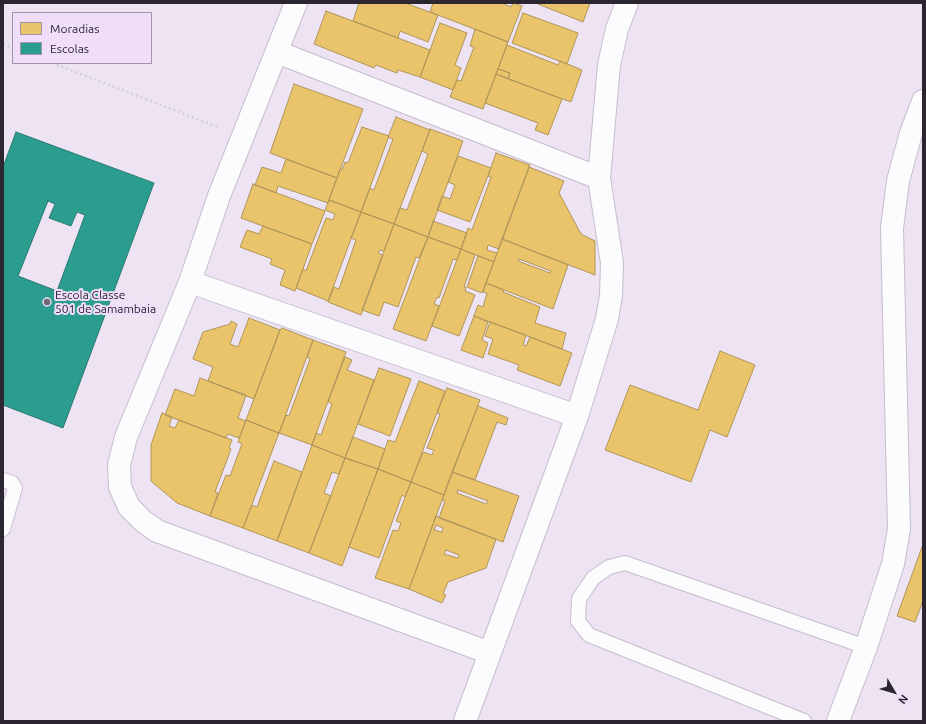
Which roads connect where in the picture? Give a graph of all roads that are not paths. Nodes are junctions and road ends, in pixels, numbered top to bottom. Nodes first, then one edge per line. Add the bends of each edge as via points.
1 (296, 3) edge
2 (627, 3) edge
3 (277, 52) junction
4 (923, 101) edge
5 (599, 178) junction
6 (190, 282) junction
7 (577, 416) junction
8 (3, 480) edge
9 (3, 529) edge
10 (866, 647) junction
11 (490, 653) junction
12 (465, 721) edge
13 (804, 721) edge
14 (838, 721) edge

1 - 3 street
2 - 5 street via 617,29 609,65
3 - 5 street
3 - 6 street via 219,196
4 - 10 street via 911,133 898,182 892,228 899,529 893,564
5 - 7 street via 612,263 610,295 607,319
6 - 7 street
6 - 11 street via 126,437 119,465 120,487 129,507 157,531
7 - 11 street
8 - 9 lane via 12,483 15,488
10 - 13 lane via 625,564 609,567 594,578 579,599 578,621 589,635
10 - 14 street
11 - 12 street

